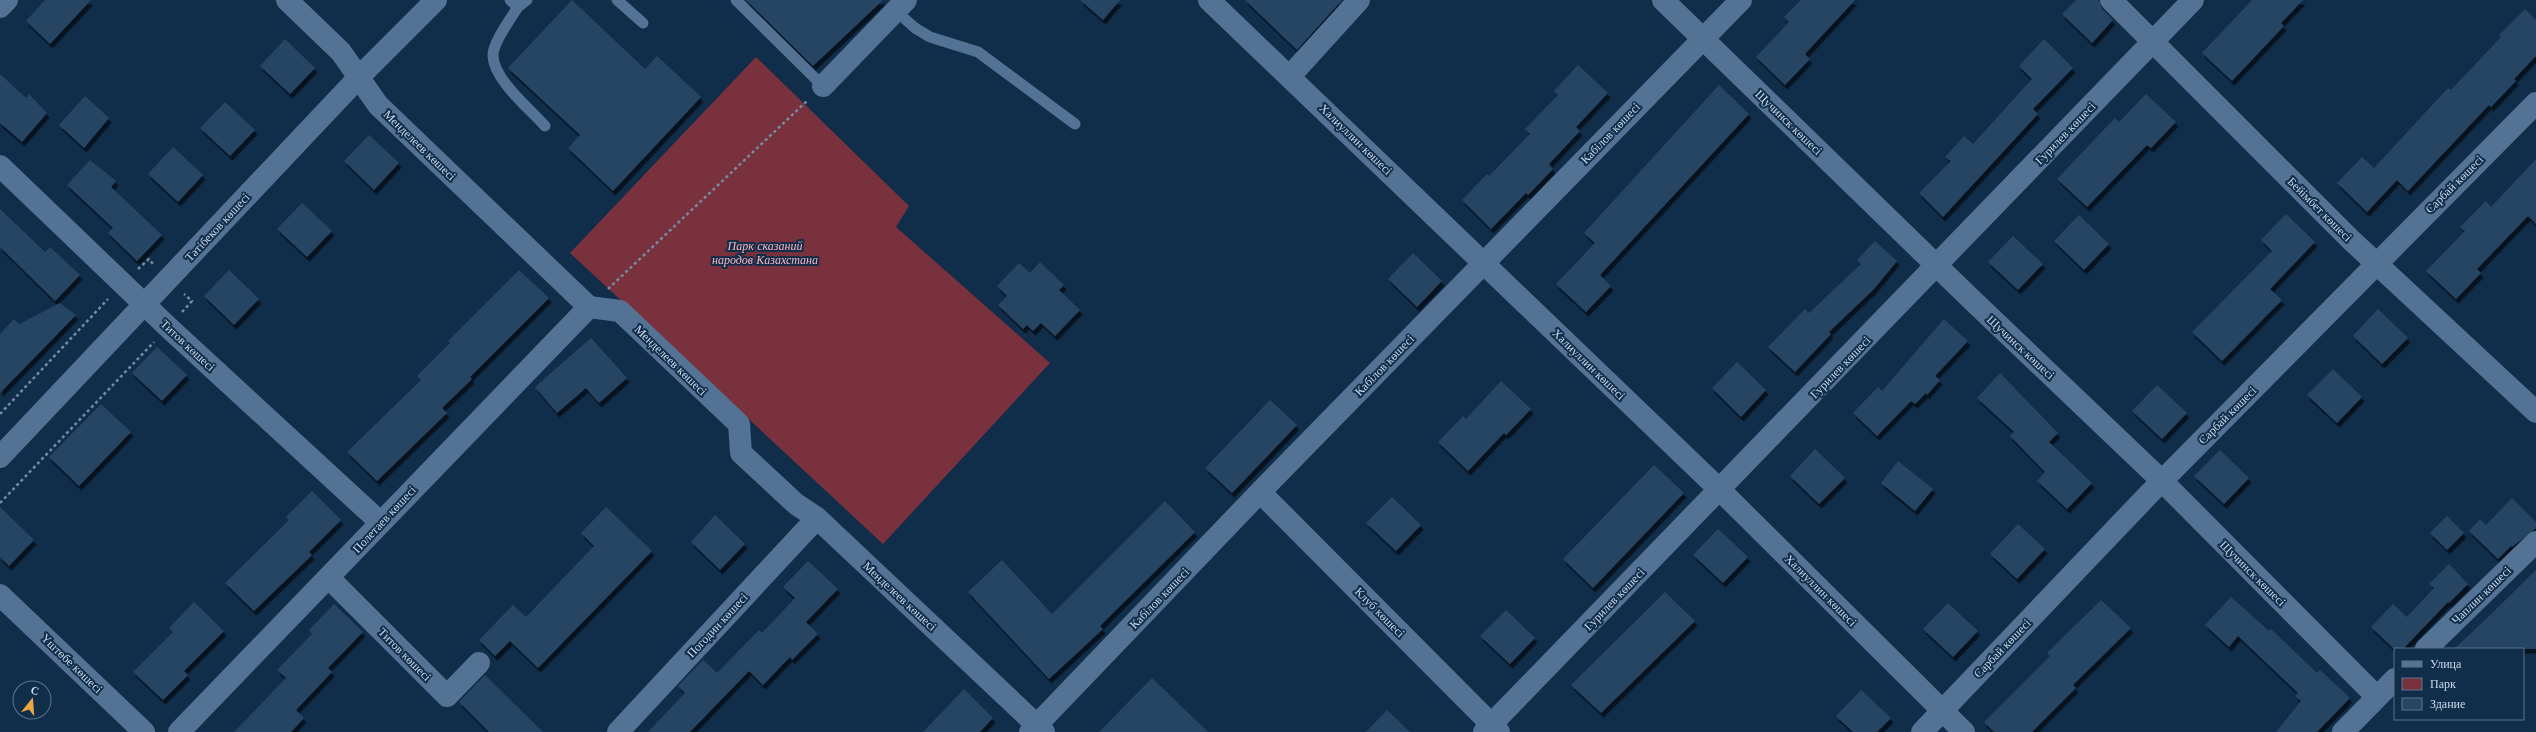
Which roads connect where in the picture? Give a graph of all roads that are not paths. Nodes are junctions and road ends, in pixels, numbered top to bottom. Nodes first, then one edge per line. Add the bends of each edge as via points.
1 (7, 0) edge
2 (287, 0) edge
3 (436, 0) edge
4 (617, 0) edge
5 (736, 0) edge
6 (1209, 0) edge
7 (1359, 0) edge
8 (1663, 0) edge
9 (1741, 0) edge
10 (2111, 0) edge
11 (2193, 0) edge
12 (518, 2) edge
13 (901, 5) edge
14 (0, 7) edge
15 (643, 23) dead end
16 (1703, 38) junction
17 (2152, 42) junction
18 (360, 76) junction
19 (1290, 76) junction
20 (823, 86) joint
21 (2536, 103) edge
22 (1075, 124) dead end
23 (545, 126) dead end
24 (0, 166) edge
25 (1484, 262) junction
26 (2376, 263) junction
27 (1937, 267) junction
28 (144, 304) junction
29 (589, 307) junction
30 (2536, 412) edge
31 (0, 457) edge
32 (2162, 481) junction
33 (1720, 490) junction
34 (1260, 492) junction
35 (817, 518) junction
36 (380, 522) junction
37 (2536, 542) edge
38 (329, 578) junction
39 (0, 595) edge
40 (2427, 648) edge
41 (479, 662) dead end
42 (2394, 680) edge
43 (2377, 697) junction
44 (1943, 711) junction
45 (1492, 729) edge
46 (1037, 730) edge
47 (144, 732) edge
48 (179, 732) edge
49 (618, 732) edge
50 (1922, 732) edge
51 (1964, 732) edge
52 (2343, 732) edge

1 - 14 street
2 - 18 street, Менделеев көшесі via 341,52
3 - 18 street, Тәтібеков көшесі
4 - 15 lane
5 - 20 lane
6 - 19 street, Халиуллин көшесі
7 - 19 street
8 - 16 street, Щучинск көшесі
9 - 16 street, Кабілов көшесі
10 - 17 street, Бейімбет көшесі
11 - 17 street, Гурилев көшесі
12 - 23 lane via 492,55 497,74
13 - 20 street
13 - 22 lane via 915,28 930,37 978,52
16 - 25 street, Кабілов көшесі
16 - 27 street, Щучинск көшесі
17 - 26 street, Бейімбет көшесі
17 - 27 street, Гурилев көшесі
18 - 28 street, Тәтібеков көшесі
18 - 29 street, Менделеев көшесі via 378,105
19 - 25 street, Халиуллин көшесі
21 - 26 street, Сарбай көшесі
24 - 28 street, Титов көшесі
25 - 33 street, Халиуллин көшесі
25 - 34 street, Кабілов көшесі
26 - 30 street, Бейімбет көшесі
26 - 32 street, Сарбай көшесі
27 - 32 street, Щучинск көшесі
27 - 33 street, Гурилев көшесі
28 - 31 street, Тәтібеков көшесі
28 - 36 street, Титов көшесі
29 - 35 street, Менделеев көшесі via 620,311 739,424 741,452 796,504
29 - 36 street, Полетаев көшесі
32 - 43 street, Щучинск көшесі
32 - 44 street, Сарбай көшесі
33 - 44 street, Халиуллин көшесі
33 - 45 street, Гурилев көшесі
34 - 45 street, Клуб көшесі
34 - 46 street, Кабілов көшесі
35 - 46 street, Менделеев көшесі
35 - 49 street, Погодин көшесі
36 - 38 street, Полетаев көшесі
37 - 40 street, Чаплин көшесі
38 - 41 street, Титов көшесі via 447,696
38 - 48 street, Полетаев көшесі
39 - 47 street, Үштөбе көшесі
42 - 43 street
43 - 52 street
44 - 50 street, Сарбай көшесі
44 - 51 street, Халиуллин көшесі

